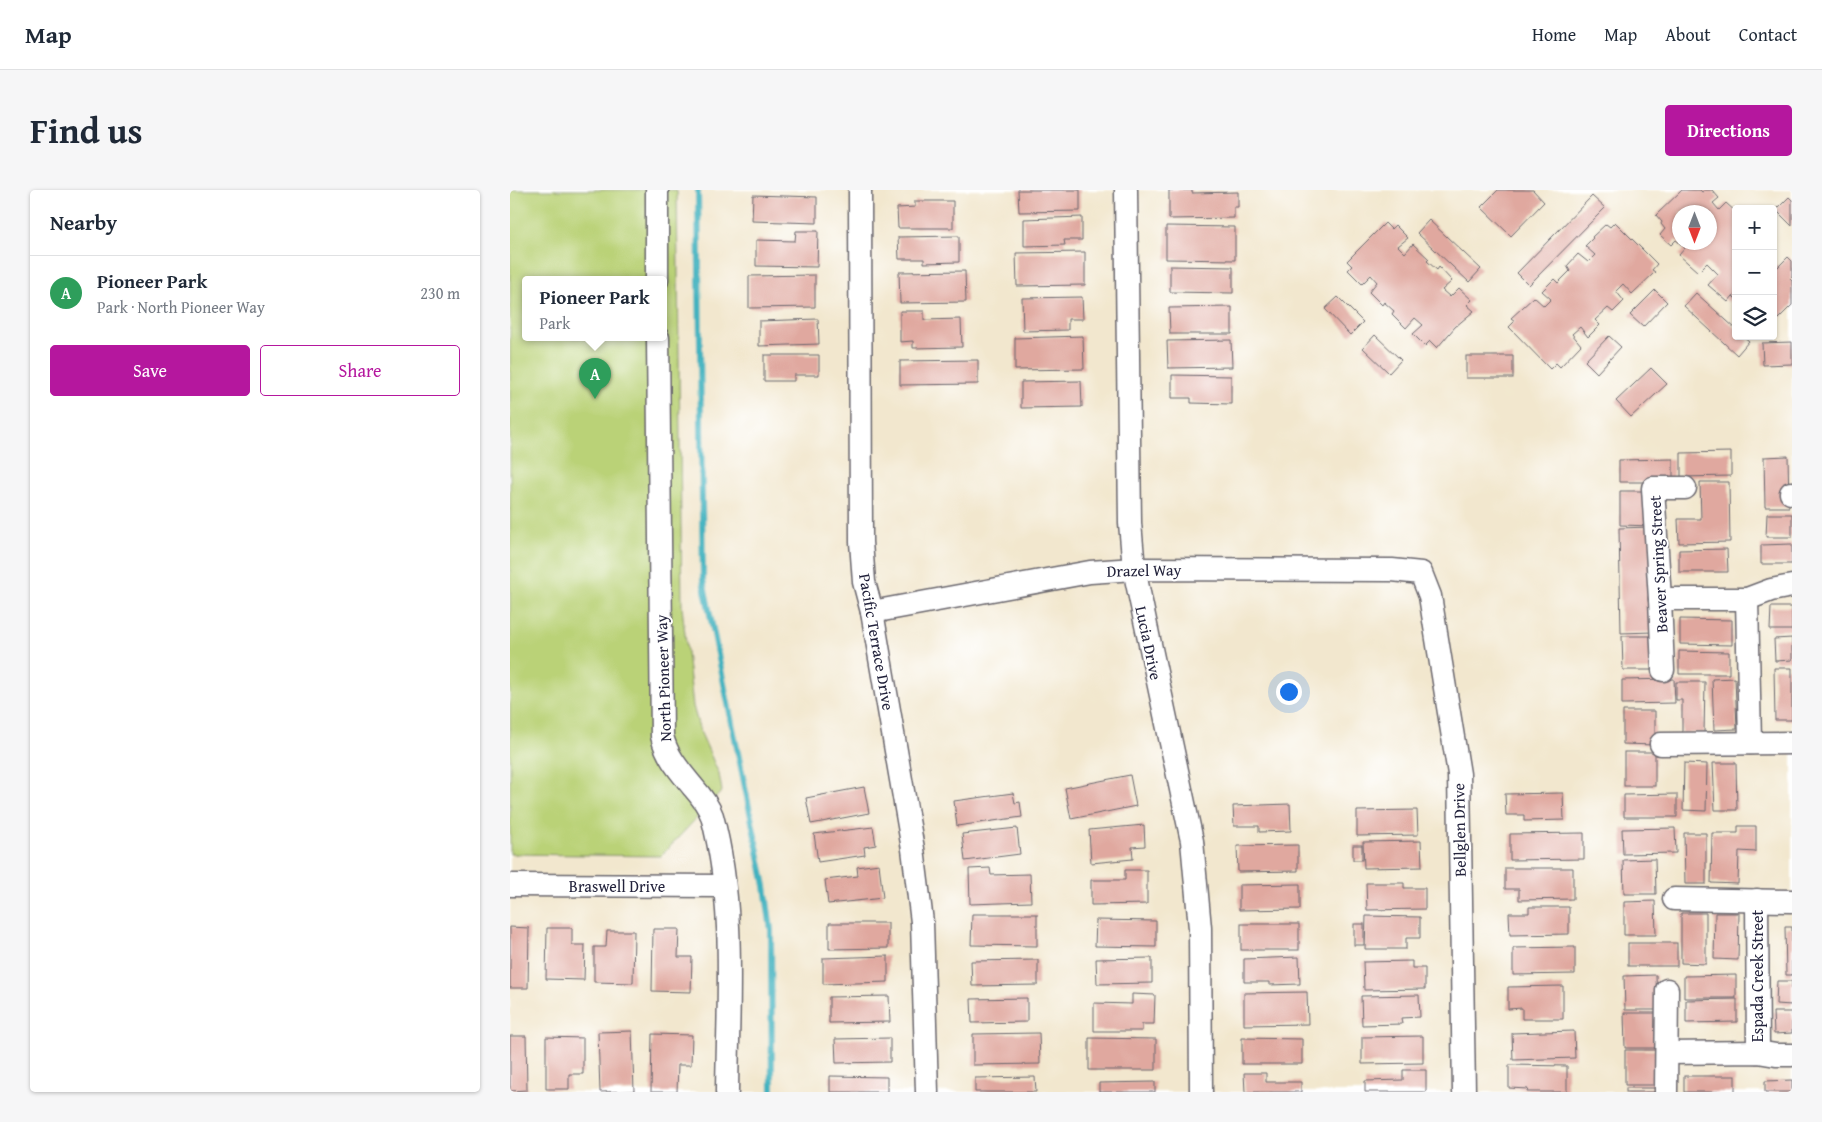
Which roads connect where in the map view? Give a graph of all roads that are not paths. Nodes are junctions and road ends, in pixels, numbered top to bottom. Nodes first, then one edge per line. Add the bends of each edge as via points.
1 (657, 190) edge
2 (860, 190) edge
3 (1126, 190) edge
4 (657, 276) edge
5 (658, 341) edge
6 (1685, 488) dead end
7 (1134, 569) junction
8 (1421, 573) joint
9 (1792, 586) edge
10 (1660, 599) junction
11 (1747, 599) junction
12 (872, 612) junction
13 (1663, 670) dead end
14 (1750, 743) junction
15 (1792, 743) edge
16 (1661, 744) dead end
17 (510, 885) edge
18 (724, 886) junction
19 (1674, 899) dead end
20 (1757, 900) junction
21 (1792, 901) edge
22 (1667, 990) dead end
23 (1758, 1052) junction
24 (1667, 1053) junction
25 (1792, 1055) edge
26 (727, 1092) edge
27 (927, 1092) edge
28 (1201, 1092) edge
29 (1464, 1092) edge
30 (1666, 1092) edge

1 - 4 street
2 - 12 street, Pacific Terrace Drive via 862,542 864,582
3 - 7 street, Lucia Drive via 1130,523
5 - 18 street, North Pioneer Way via 662,736 665,749 675,765 711,814
6 - 10 street, Beaver Spring Street via 1653,488
7 - 8 street, Drazel Way via 1392,570
7 - 12 street, Drazel Way via 1090,572
7 - 28 street, Lucia Drive via 1192,841 1200,928
8 - 29 street, Bellglen Drive via 1430,596 1458,774
9 - 11 street
10 - 11 street
10 - 13 street, Beaver Spring Street
11 - 14 street
12 - 27 street, Pacific Terrace Drive via 913,849 920,913
14 - 15 street
14 - 16 street
17 - 18 street, Braswell Drive
18 - 26 street, North Pioneer Way via 728,928
19 - 20 street
20 - 21 street
20 - 23 street, Espada Creek Street
22 - 24 street
23 - 24 street
23 - 25 street
24 - 30 street

